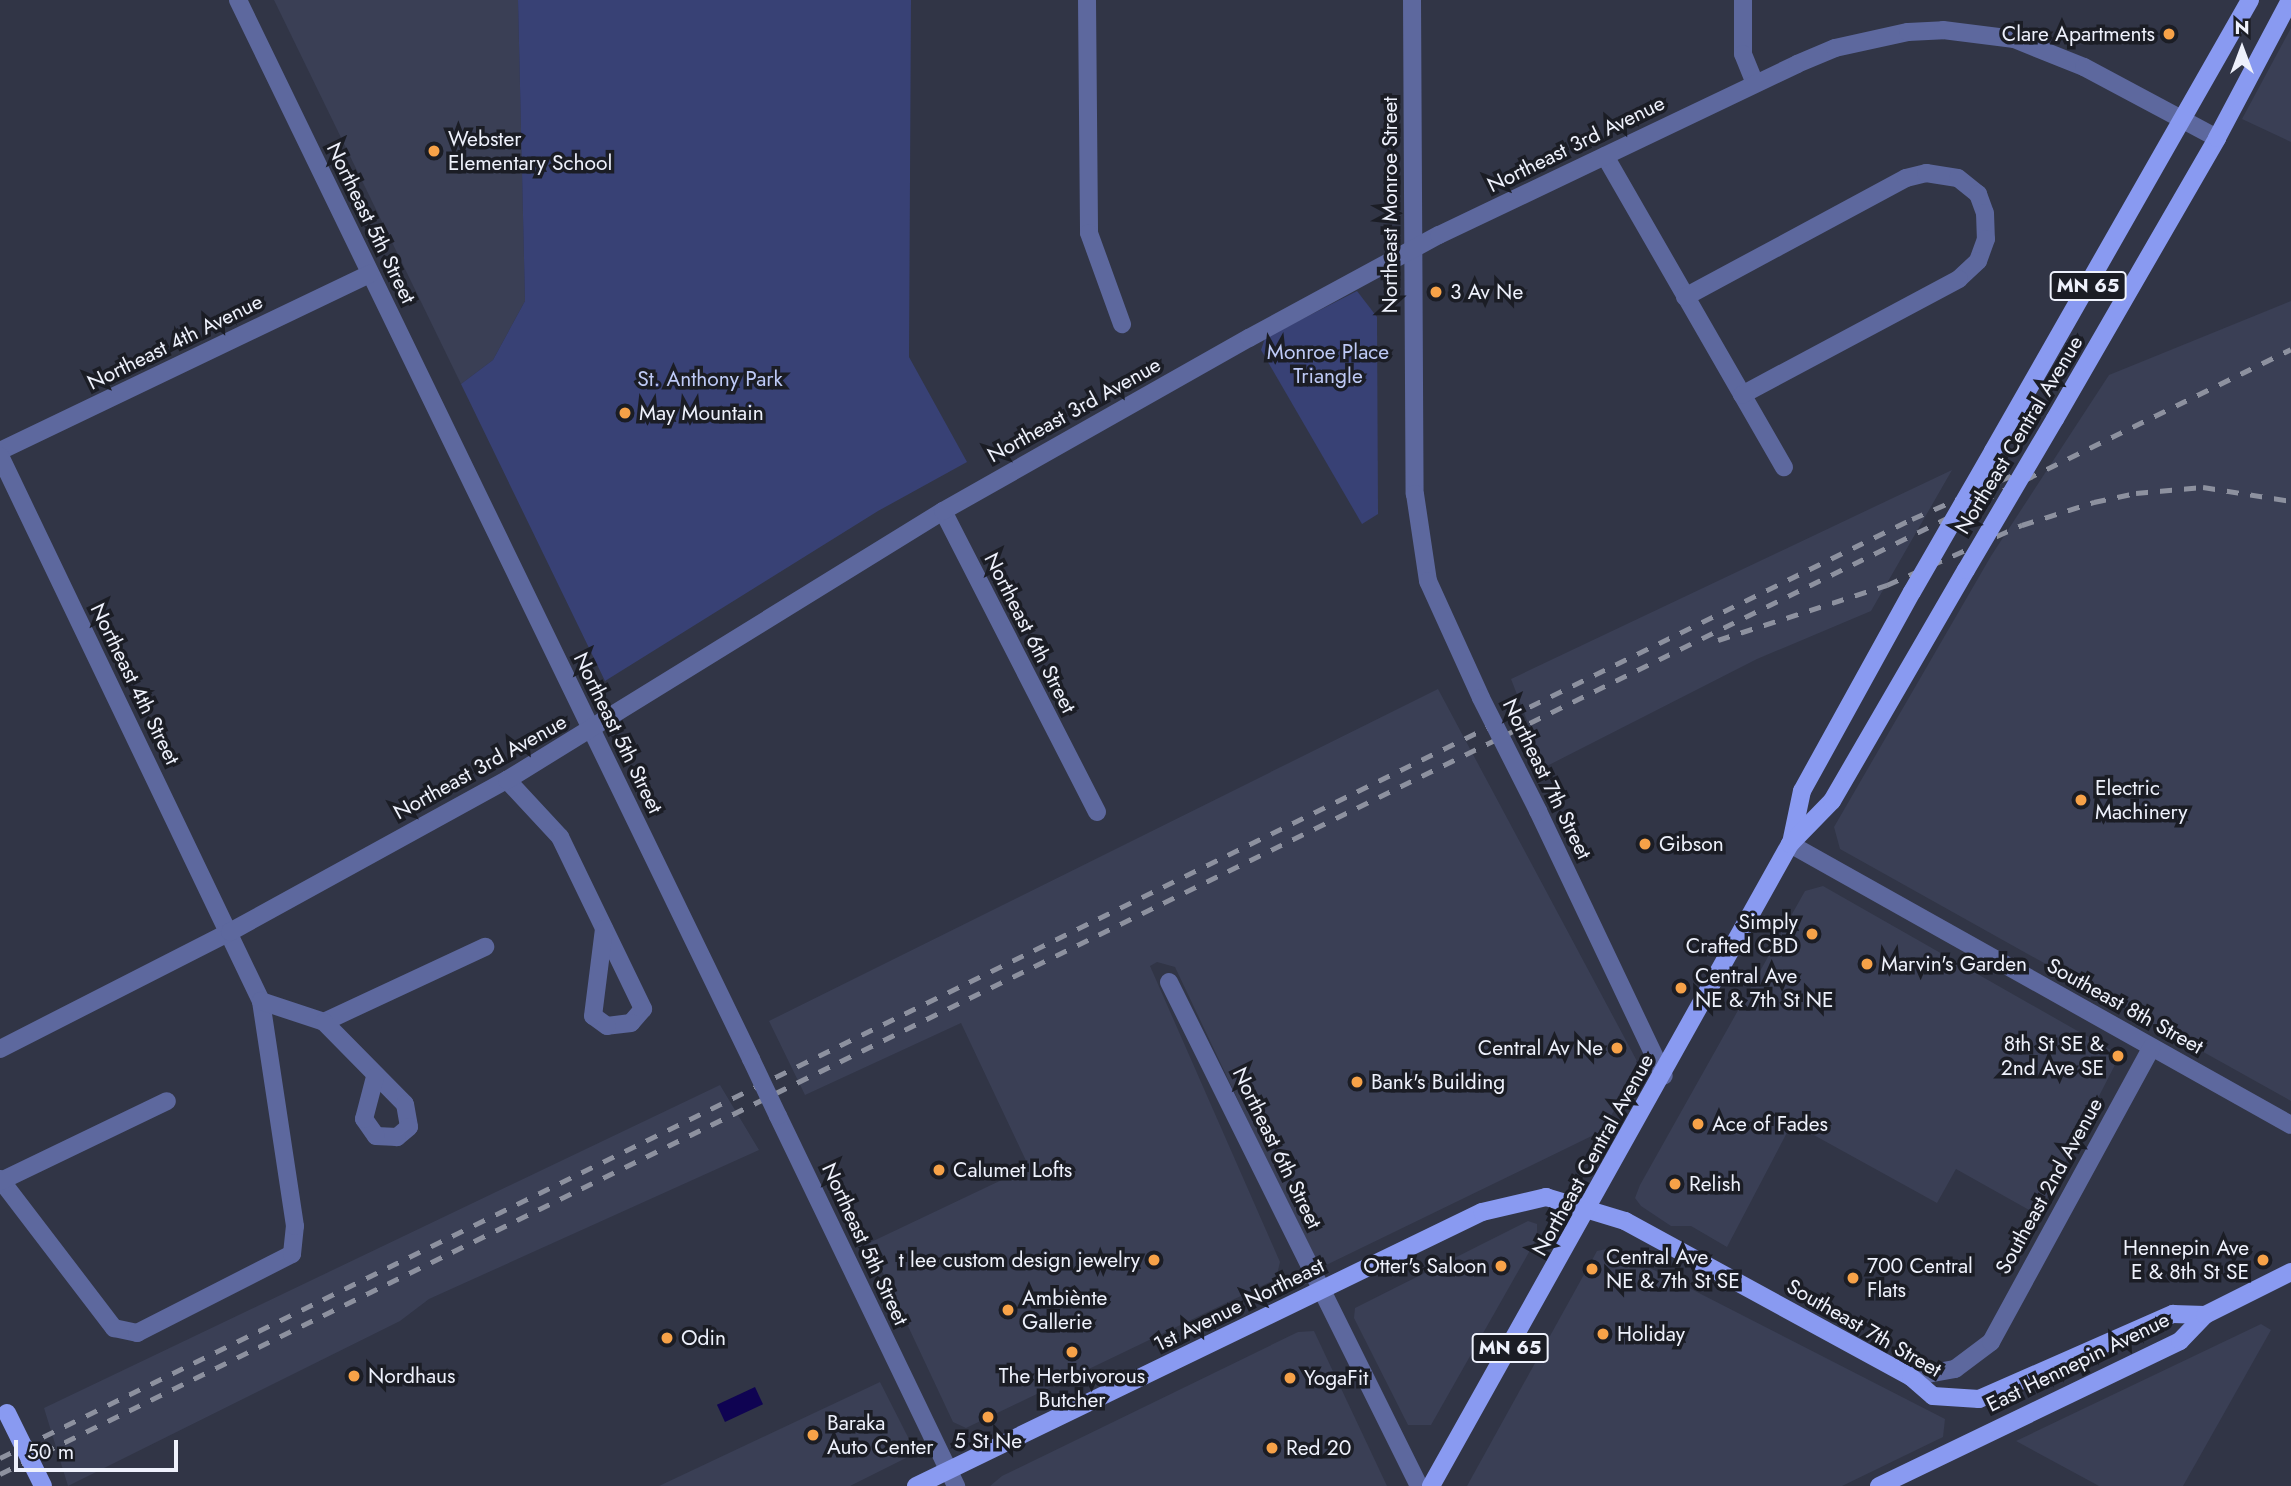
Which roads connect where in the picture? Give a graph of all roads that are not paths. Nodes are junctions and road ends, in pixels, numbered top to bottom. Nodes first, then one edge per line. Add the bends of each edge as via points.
1 (238, 0) edge
2 (1087, 0) edge
3 (1412, 0) edge
4 (1743, 0) edge
5 (2250, 0) edge
6 (2290, 0) edge
7 (1755, 83) junction
8 (2182, 121) junction
9 (2217, 138) junction
10 (1605, 156) junction
11 (1413, 250) junction
12 (370, 274) junction
13 (1685, 297) junction
14 (1122, 324) dead end
15 (1742, 395) junction
16 (0, 453) edge
17 (1784, 467) dead end
18 (1415, 494) joint
19 (943, 511) junction
20 (592, 730) junction
21 (508, 780) junction
22 (1097, 812) dead end
23 (1790, 844) junction
24 (604, 929) junction
25 (230, 932) junction
26 (485, 947) dead end
27 (1169, 982) dead end
28 (261, 1001) junction
29 (324, 1022) junction
30 (2151, 1048) junction
31 (0, 1049) edge
32 (1664, 1076) junction
33 (375, 1077) dead end
34 (167, 1101) dead end
35 (2291, 1125) edge
36 (1, 1180) edge
37 (1589, 1210) junction
38 (2291, 1272) edge
39 (1322, 1290) junction
40 (2204, 1315) junction
41 (1911, 1377) junction
42 (3, 1406) edge
43 (952, 1478) edge
44 (43, 1486) edge
45 (916, 1486) edge
46 (1419, 1486) edge
47 (1431, 1486) edge
48 (1879, 1486) edge

1 - 12 street, Northeast 5th Street
2 - 14 street via 1089,233
3 - 11 street, Northeast Monroe Street
4 - 7 street via 1743,54
5 - 8 main road, Northeast Central Avenue / MN 65
6 - 9 main road, Northeast Central Avenue / MN 65
7 - 8 street, Northeast 3rd Avenue via 1835,48 1875,38 1943,30 1978,33 2014,39 2060,56
7 - 10 street, Northeast 3rd Avenue
8 - 9 street, Northeast 3rd Avenue
8 - 23 main road, Northeast Central Avenue / MN 65, bridge via 1802,791
9 - 23 main road, Northeast Central Avenue / MN 65, bridge via 1832,801
10 - 11 street, Northeast 3rd Avenue
10 - 13 street
11 - 18 street, Northeast Monroe Street
11 - 19 street, Northeast 3rd Avenue
12 - 16 street, Northeast 4th Avenue
12 - 20 street, Northeast 5th Street
13 - 15 street
13 - 15 street via 1906,178 1926,173 1958,178 1978,194 1985,213 1986,239 1978,261 1959,279
15 - 17 street
16 - 25 street, Northeast 4th Street
18 - 32 street, Northeast 7th Street, bridge via 1428,580
19 - 20 street, Northeast 3rd Avenue
19 - 22 street, Northeast 6th Street
20 - 21 street, Northeast 3rd Avenue
20 - 43 street, Northeast 5th Street, bridge
21 - 24 street via 560,837
21 - 25 street, Northeast 3rd Avenue
23 - 30 street, Southeast 8th Street
23 - 32 main road, Northeast Central Avenue / MN 65
24 - 24 street via 593,1016 607,1026 631,1023 643,1009
25 - 28 street, Northeast 4th Street
25 - 31 street, Northeast 3rd Avenue
26 - 29 street
27 - 39 street, Northeast 6th Street
28 - 29 street
28 - 36 street, Northeast 4th Street via 295,1226 292,1254 137,1333 124,1333 114,1328
29 - 33 street
30 - 35 street, Southeast 8th Street
30 - 41 street, Southeast 2nd Avenue via 1991,1342 1955,1369
32 - 37 main road, Northeast Central Avenue / MN 65
34 - 36 street
37 - 39 main road, 1st Avenue Northeast via 1546,1197 1482,1212
37 - 41 main road, Southeast 7th Street via 1625,1221
37 - 47 main road, Northeast Central Avenue / MN 65
38 - 40 main road, East Hennepin Avenue
39 - 43 main road, 1st Avenue Northeast
39 - 46 street, Northeast 6th Street
40 - 41 main road, Southeast 7th Street via 2173,1314 1979,1399 1933,1396
40 - 48 main road, East Hennepin Avenue via 2180,1341
42 - 44 main road, bridge
43 - 45 main road, 1st Avenue Northeast

